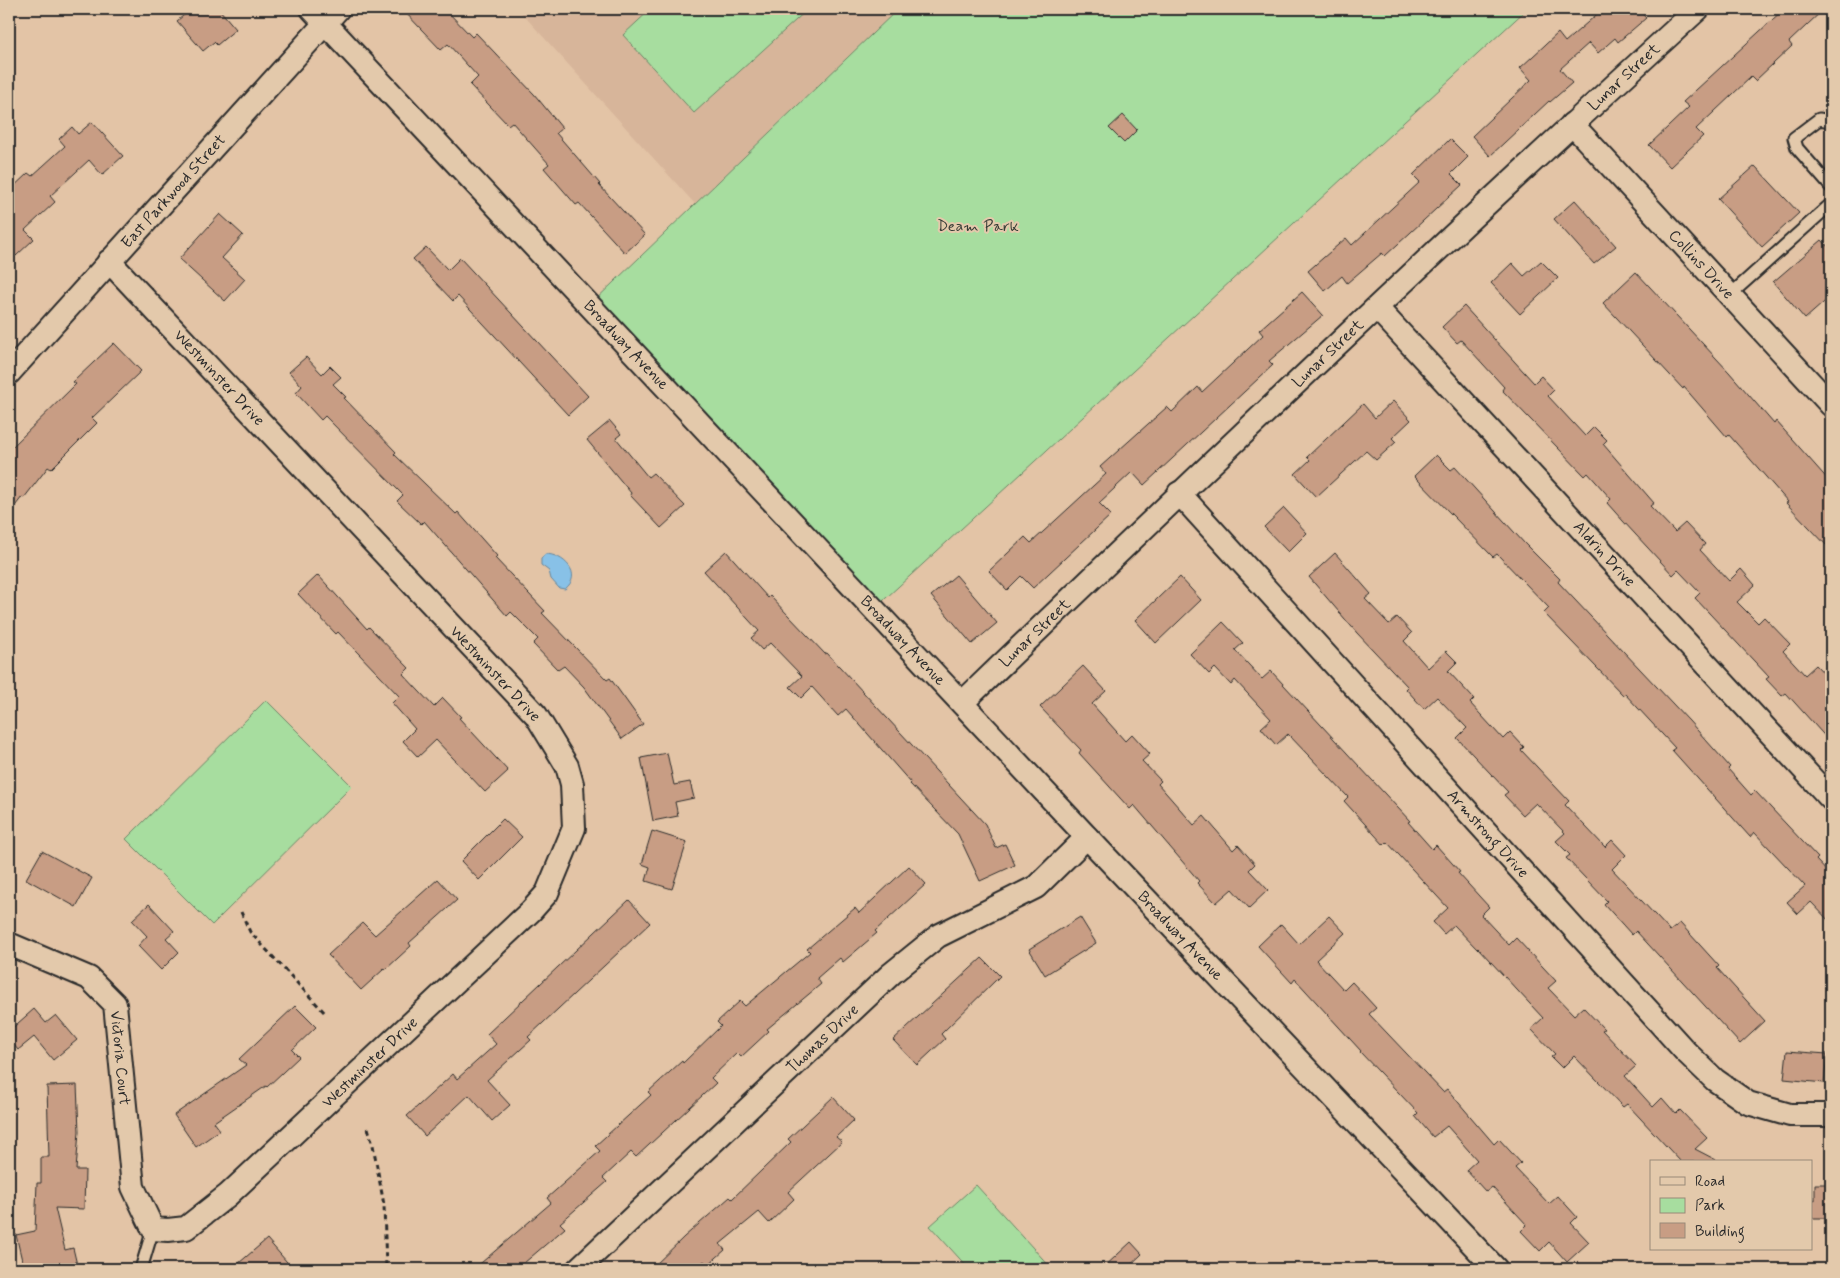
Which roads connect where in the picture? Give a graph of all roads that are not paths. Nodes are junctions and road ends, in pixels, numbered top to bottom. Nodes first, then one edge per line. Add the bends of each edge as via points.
1 (1698, 9) edge
2 (325, 13) edge
3 (1831, 121) edge
4 (1572, 124) junction
5 (1831, 187) edge
6 (1831, 204) edge
7 (109, 261) junction
8 (1730, 295) junction
9 (1377, 308) junction
10 (9, 373) edge
11 (1831, 405) edge
12 (1180, 493) junction
13 (962, 703) junction
14 (1831, 799) edge
15 (1087, 837) junction
16 (9, 944) edge
17 (1831, 1115) edge
18 (153, 1229) junction
19 (141, 1269) edge
20 (578, 1269) edge
21 (1496, 1269) edge

1 - 4 street, Lunar Street
2 - 7 street, East Parkwood Street
2 - 13 street, Broadway Avenue
3 - 5 lane via 1819,119 1794,138 1797,148
4 - 8 street, Collins Drive
4 - 9 street, Lunar Street
6 - 8 lane
7 - 10 street, East Parkwood Street
7 - 18 street, Westminster Drive via 536,715 567,766 572,784 574,828 547,893 531,911 228,1195 186,1228
8 - 11 street, Collins Drive
9 - 12 street, Lunar Street
9 - 14 street, Aldrin Drive
12 - 13 street, Lunar Street
12 - 17 street, Armstrong Drive via 1685,1051 1715,1080 1748,1103 1790,1114
13 - 15 street, Broadway Avenue
15 - 20 street, Thomas Drive via 1036,887 938,936 891,974
15 - 21 street, Broadway Avenue
16 - 18 street, Victoria Court via 89,978 115,1004 133,1187
18 - 19 lane

